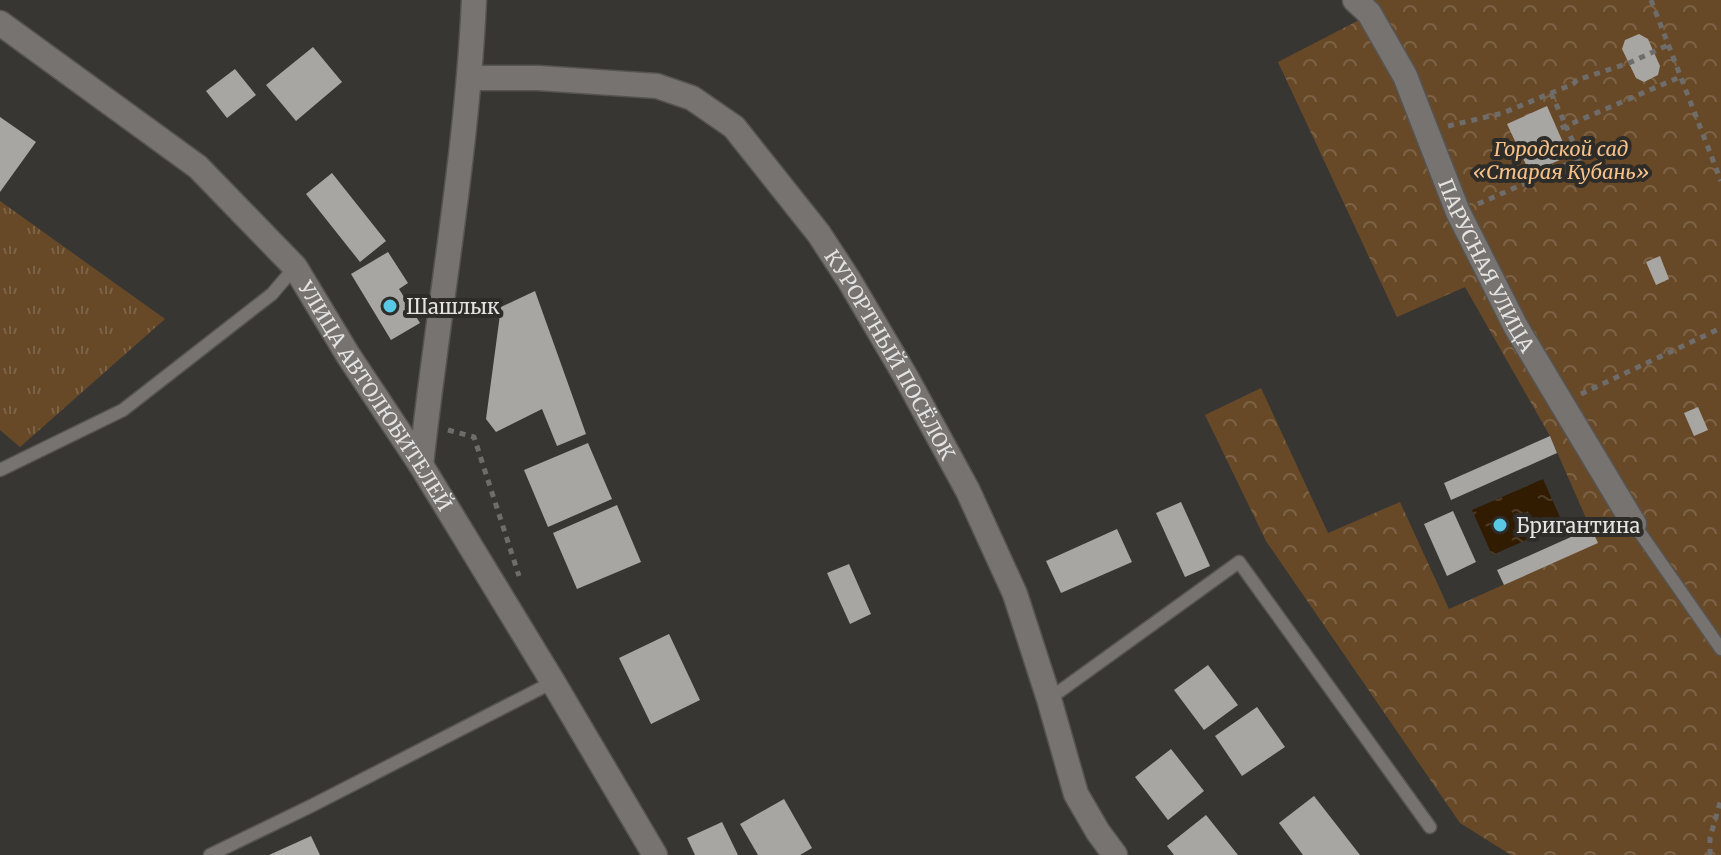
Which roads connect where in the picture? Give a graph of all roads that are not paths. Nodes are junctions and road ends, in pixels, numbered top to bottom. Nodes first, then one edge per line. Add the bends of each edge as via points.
1 (474, 0) edge
2 (1355, 0) edge
3 (0, 23) edge
4 (470, 78) junction
5 (295, 267) junction
6 (421, 465) junction
7 (0, 470) edge
8 (1634, 524) joint
9 (1721, 649) edge
10 (553, 682) junction
11 (1049, 699) junction
12 (1430, 827) dead end
13 (210, 855) edge
14 (655, 855) edge
15 (1115, 855) edge

1 - 4 street
2 - 8 street, ПАРУСНАЯ УЛИЦА via 1369,13 1405,76 1458,212 1516,327
3 - 5 street, УЛИЦА АВТОЛЮБИТЕЛЕЙ via 198,167
4 - 6 street
4 - 11 street, КУРОРТНЫЙ ПОСЁЛОК via 657,86 692,98 734,127 819,234 906,377 968,491 1015,594
5 - 6 street, УЛИЦА АВТОЛЮБИТЕЛЕЙ
5 - 7 lane via 272,294 123,410
6 - 10 street, УЛИЦА АВТОЛЮБИТЕЛЕЙ
8 - 9 lane
10 - 13 lane
10 - 14 street, УЛИЦА АВТОЛЮБИТЕЛЕЙ
11 - 12 lane via 1239,562
11 - 15 street, КУРОРТНЫЙ ПОСЁЛОК via 1076,794

